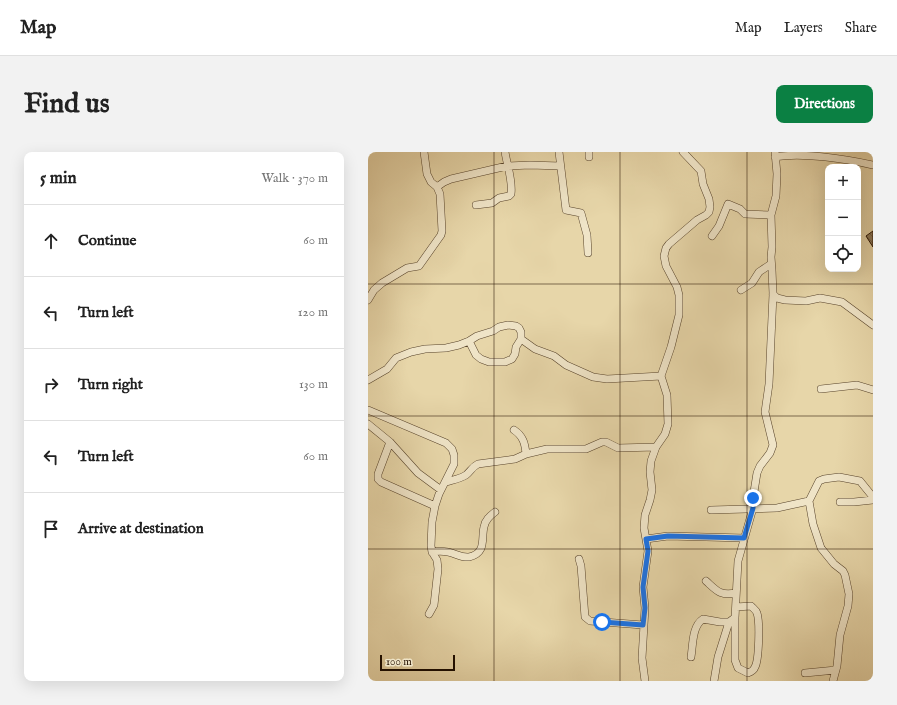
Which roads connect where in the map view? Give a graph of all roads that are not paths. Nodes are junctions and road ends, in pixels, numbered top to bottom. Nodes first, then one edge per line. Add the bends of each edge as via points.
1 (424, 152) edge
2 (505, 152) edge
3 (559, 152) edge
4 (682, 152) edge
5 (775, 155) edge
6 (873, 165) edge
7 (507, 166) junction
8 (560, 166) junction
9 (437, 187) junction
10 (476, 205) dead end
11 (771, 215) junction
12 (712, 236) dead end
13 (588, 253) dead end
14 (771, 264) junction
15 (741, 290) dead end
16 (773, 294) junction
17 (368, 300) edge
18 (873, 325) edge
19 (521, 339) junction
20 (469, 341) junction
21 (661, 376) junction
22 (368, 380) edge
23 (821, 389) dead end
24 (873, 390) edge
25 (368, 410) edge
26 (368, 424) edge
27 (514, 430) dead end
28 (390, 442) junction
29 (656, 447) junction
30 (526, 454) junction
31 (446, 482) junction
32 (441, 490) junction
33 (873, 499) edge
34 (809, 501) junction
35 (840, 502) dead end
36 (435, 506) junction
37 (753, 508) junction
38 (711, 510) dead end
39 (495, 512) dead end
40 (744, 538) junction
41 (646, 539) junction
42 (432, 552) junction
43 (579, 558) dead end
44 (706, 581) dead end
45 (736, 593) junction
46 (736, 607) junction
47 (429, 614) dead end
48 (732, 620) junction
49 (643, 625) junction
50 (691, 657) dead end
51 (836, 670) junction
52 (805, 673) dead end
53 (645, 681) edge
54 (714, 681) edge
55 (833, 681) edge

1 - 9 street via 427,174
2 - 7 street
3 - 8 street
4 - 21 street via 701,171 710,207 706,215 677,236 666,248 666,266 679,295 679,315
5 - 6 street via 843,159
5 - 11 street via 776,196
7 - 8 street
7 - 9 street via 451,179
7 - 10 street via 511,194 492,203
8 - 13 street via 566,210 581,213 587,235
9 - 17 street via 442,206 442,235 420,266 406,268 382,283
11 - 12 street via 745,214 728,204
11 - 14 street
14 - 15 street
14 - 16 street
16 - 18 street via 785,300 806,301 820,298 842,302
16 - 37 street via 770,384 765,412 773,445 757,473
19 - 20 street via 519,328 508,325
19 - 20 street via 512,359 497,363 481,359
19 - 21 street via 535,349 593,377 606,379
20 - 22 street via 446,348 425,349 396,358 387,369
21 - 29 street via 667,395 668,424
23 - 24 street via 856,385
25 - 31 street via 446,443 452,449 454,464
26 - 28 street
27 - 30 street via 521,435
28 - 32 street via 418,473
28 - 36 street via 378,479
29 - 30 street via 618,448 602,442 586,449 547,449
29 - 41 street via 651,461 652,490 645,516
30 - 31 street via 515,460 478,464 462,478
31 - 32 street
32 - 36 street
33 - 34 street via 860,482 839,477 819,481
33 - 35 street
34 - 37 street via 777,508
34 - 51 street via 821,548 843,571 849,594
36 - 42 street
37 - 38 street
37 - 40 street
39 - 42 street via 484,526 481,548 470,557 462,557 447,551
40 - 41 street via 668,536
40 - 45 street via 738,561
41 - 49 street via 648,551 643,587
42 - 47 street via 437,560 438,569 434,605
43 - 49 street via 585,617 590,621
44 - 45 street via 722,594
45 - 46 street
46 - 48 street
46 - 48 street via 751,606 757,614 757,659 755,667 748,673 738,668 735,660
48 - 50 street via 699,621
48 - 54 street via 718,657
49 - 53 street via 642,658
51 - 52 street
51 - 55 street

